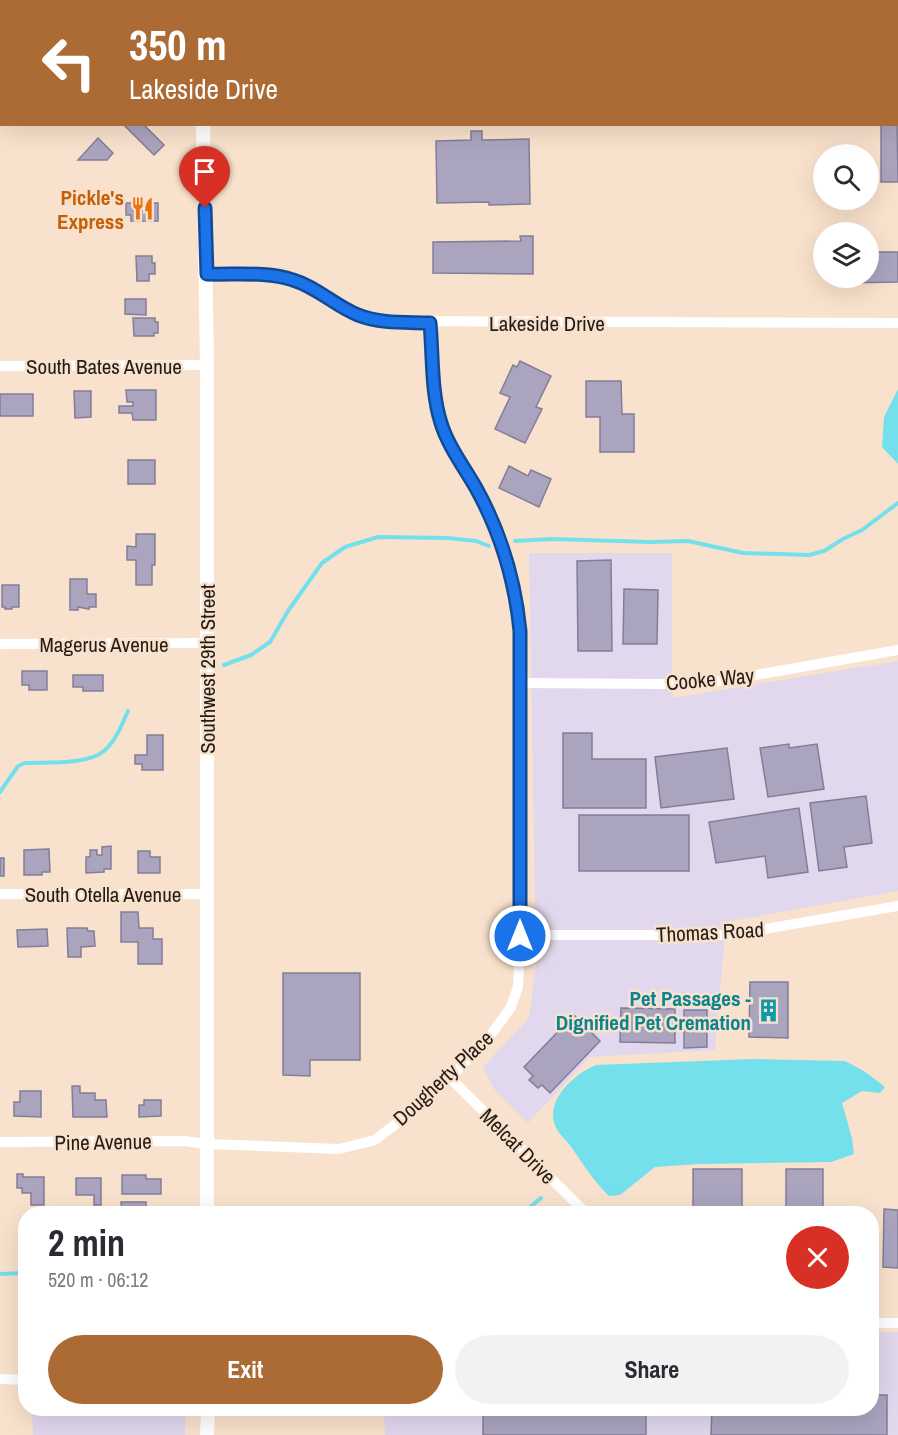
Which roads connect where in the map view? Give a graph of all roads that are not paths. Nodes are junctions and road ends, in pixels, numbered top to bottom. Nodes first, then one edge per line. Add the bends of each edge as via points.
1 (203, 126) edge
2 (207, 274) junction
3 (430, 323) junction
4 (898, 323) edge
5 (207, 365) junction
6 (0, 366) edge
7 (208, 643) junction
8 (0, 644) edge
9 (898, 650) edge
10 (519, 683) junction
11 (0, 894) edge
12 (207, 894) junction
13 (898, 906) edge
14 (520, 936) junction
15 (450, 1078) junction
16 (0, 1142) edge
17 (207, 1144) junction
18 (207, 1206) edge
19 (579, 1206) edge
20 (879, 1323) edge
21 (898, 1323) edge
22 (0, 1379) edge
23 (18, 1380) edge
24 (208, 1416) edge
25 (207, 1435) edge

1 - 2 street, Southwest 29th Street
2 - 3 street, Lakeside Drive via 270,275 294,280 356,314 381,321
2 - 5 street, Southwest 29th Street
3 - 4 street, Lakeside Drive
3 - 10 street, Dougherty Place via 435,398 441,425 494,526 517,596
5 - 6 street, South Bates Avenue
5 - 7 street, Southwest 29th Street
7 - 8 street, Magerus Avenue
7 - 12 street, Southwest 29th Street
9 - 10 street, Cooke Way via 721,681
10 - 14 street, Dougherty Place
11 - 12 street, South Otella Avenue
12 - 17 street, Southwest 29th Street
13 - 14 street, Thomas Road via 730,934
14 - 15 street, Dougherty Place via 518,987 511,1007
15 - 17 street, Dougherty Place via 375,1140 339,1149
15 - 19 street, Melcat Drive
16 - 17 street, Pine Avenue
17 - 18 street, Southwest 29th Street
20 - 21 street
22 - 23 street
24 - 25 street

